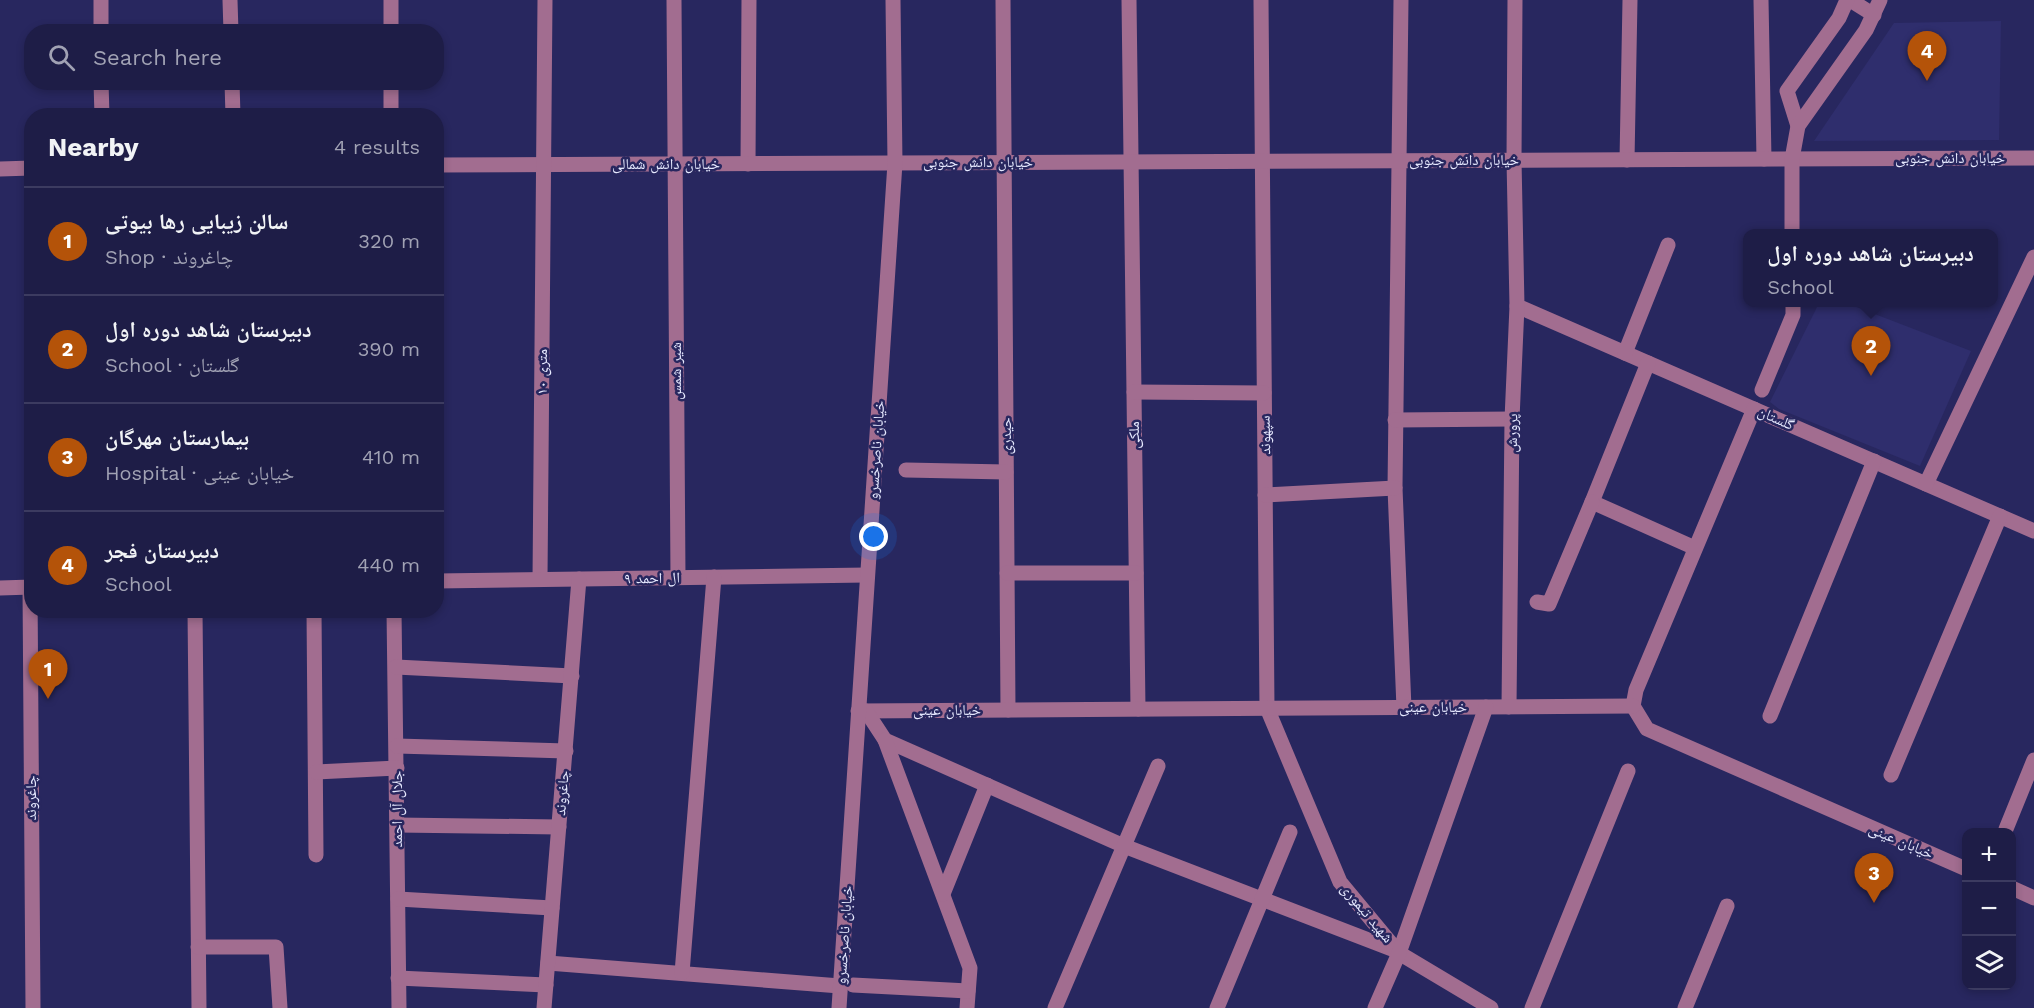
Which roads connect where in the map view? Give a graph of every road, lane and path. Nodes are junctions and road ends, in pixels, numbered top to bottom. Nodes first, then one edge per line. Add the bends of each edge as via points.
1 (101, 0) edge
2 (230, 0) edge
3 (390, 0) edge
4 (545, 0) edge
5 (674, 0) edge
6 (749, 0) edge
7 (893, 0) edge
8 (1003, 0) edge
9 (1129, 0) edge
10 (1261, 0) edge
11 (1401, 0) edge
12 (1515, 0) edge
13 (1630, 0) edge
14 (1761, 0) edge
15 (1849, 0) edge
16 (1880, 0) edge
17 (1874, 15) junction
18 (101, 24) edge
19 (231, 24) edge
20 (391, 24) edge
21 (101, 90) edge
22 (232, 90) edge
23 (391, 90) edge
24 (1763, 91) junction
25 (1787, 92) junction
26 (102, 108) edge
27 (233, 108) edge
28 (391, 108) edge
29 (1798, 126) junction
30 (2034, 158) edge
31 (1764, 159) junction
32 (1792, 159) junction
33 (1514, 160) junction
34 (1627, 160) junction
35 (1262, 161) junction
36 (1398, 161) junction
37 (1004, 162) junction
38 (1131, 162) junction
39 (895, 163) junction
40 (675, 164) junction
41 (748, 164) junction
42 (444, 165) edge
43 (543, 165) junction
44 (24, 168) edge
45 (0, 169) edge
46 (1792, 229) edge
47 (1668, 245) dead end
48 (2034, 257) edge
49 (1517, 306) junction
50 (1793, 307) edge
51 (1625, 353) junction
52 (1648, 363) junction
53 (1762, 390) dead end
54 (1134, 392) junction
55 (1264, 393) junction
56 (1754, 409) junction
57 (1512, 419) junction
58 (1395, 420) junction
59 (1874, 461) junction
60 (906, 470) dead end
61 (1006, 472) junction
62 (1926, 484) junction
63 (1395, 488) junction
64 (1265, 495) junction
65 (1592, 502) junction
66 (2000, 516) junction
67 (2034, 531) edge
68 (1695, 548) junction
69 (1007, 573) junction
70 (1136, 573) junction
71 (867, 575) junction
72 (678, 577) junction
73 (714, 577) junction
74 (540, 579) junction
75 (579, 579) junction
76 (444, 581) edge
77 (24, 587) edge
78 (0, 588) edge
79 (1537, 602) dead end
80 (31, 618) edge
81 (195, 618) edge
82 (314, 618) edge
83 (394, 618) edge
84 (396, 667) junction
85 (572, 676) junction
86 (1633, 706) junction
87 (1486, 707) junction
88 (1509, 707) junction
89 (1267, 708) junction
90 (1404, 708) junction
91 (1138, 709) junction
92 (1008, 710) junction
93 (862, 711) junction
94 (1770, 716) dead end
95 (885, 740) junction
96 (397, 746) junction
97 (566, 751) junction
98 (2034, 760) edge
99 (1158, 766) dead end
100 (397, 768) junction
101 (1628, 771) dead end
102 (315, 772) junction
103 (1891, 775) dead end
104 (987, 785) junction
105 (397, 825) junction
106 (559, 827) junction
107 (2006, 828) edge
108 (1290, 832) dead end
109 (1124, 846) junction
110 (316, 855) dead end
111 (1962, 867) edge
112 (2016, 890) edge
113 (943, 894) junction
114 (2034, 898) edge
115 (398, 899) junction
116 (1262, 899) junction
117 (1727, 906) dead end
118 (552, 908) junction
119 (198, 947) junction
120 (1400, 952) junction
121 (548, 963) junction
122 (682, 974) junction
123 (398, 978) junction
124 (546, 985) junction
125 (847, 986) junction
126 (968, 991) junction
127 (33, 1008) edge
128 (199, 1008) edge
129 (280, 1008) edge
130 (399, 1008) edge
131 (544, 1008) edge
132 (839, 1008) edge
133 (967, 1008) edge
134 (1056, 1008) edge
135 (1217, 1008) edge
136 (1375, 1008) edge
137 (1491, 1008) edge
138 (1532, 1008) edge
139 (1685, 1008) edge

1 - 18 street
2 - 19 street
3 - 20 street
4 - 43 street, ۱۰ متری
5 - 40 street
6 - 41 street
7 - 39 street, خیابان ناصرخسرو
8 - 37 street, حیدری
9 - 38 street, ملکی
10 - 35 street, سپهوند
11 - 36 street
12 - 33 street, پرورش
13 - 34 street
14 - 24 street
15 - 17 street
15 - 25 street
16 - 17 street
17 - 29 street
21 - 26 street
22 - 27 street
23 - 28 street
24 - 25 street
24 - 31 street
25 - 29 street
29 - 32 street
30 - 32 street, خیابان دانش جنوبی
31 - 32 street, خیابان دانش جنوبی
31 - 34 street, خیابان دانش جنوبی
32 - 46 street
33 - 34 street, خیابان دانش جنوبی
33 - 36 street, خیابان دانش جنوبی
33 - 49 street, پرورش
35 - 36 street, خیابان دانش جنوبی
35 - 38 street, خیابان دانش جنوبی
35 - 55 street, سپهوند
36 - 58 street
37 - 38 street, خیابان دانش جنوبی
37 - 39 street, خیابان دانش جنوبی
37 - 61 street, حیدری
38 - 54 street, ملکی
39 - 41 street, خیابان دانش شمالی
39 - 71 street, خیابان ناصرخسرو
40 - 41 street, خیابان دانش شمالی
40 - 43 street, خیابان دانش شمالی
40 - 72 street, شیر شمس
42 - 43 street, خیابان دانش شمالی
43 - 74 street, ۱۰ متری
44 - 45 street
47 - 51 street
48 - 62 street
49 - 51 street, گلستان
49 - 57 street, پرورش
50 - 53 street
51 - 52 street, گلستان
52 - 56 street, گلستان
52 - 65 street
54 - 55 street
54 - 70 street, ملکی
55 - 64 street, سپهوند
56 - 59 street, گلستان
56 - 68 street
57 - 58 street
57 - 88 street, پرورش
58 - 63 street
59 - 62 street, گلستان
59 - 94 street
60 - 61 street
61 - 69 street, حیدری
62 - 66 street, گلستان
63 - 64 street
63 - 90 street
64 - 89 street, سپهوند
65 - 68 street
65 - 79 street via 1549,604
66 - 67 street, گلستان
66 - 103 street
68 - 86 street via 1636,690
69 - 70 street
69 - 92 street, حیدری
70 - 91 street, ملکی
71 - 73 street, ال احمد ۹
71 - 93 street, خیابان ناصرخسرو
72 - 73 street, ال احمد ۹
72 - 75 street, ال احمد ۹
73 - 122 street
74 - 75 street, ال احمد ۹
74 - 76 street, ال احمد ۹
75 - 85 street, چاغروند
77 - 78 street
80 - 127 street, چاغروند
81 - 119 street
82 - 102 street
83 - 84 street, جلال آل احمد
84 - 85 street
84 - 96 street, جلال آل احمد
85 - 97 street, چاغروند
86 - 88 street, خیابان عینی
86 - 111 street, خیابان عینی via 1647,729
87 - 88 street, خیابان عینی
87 - 90 street, خیابان عینی
87 - 120 street
89 - 90 street, خیابان عینی
89 - 91 street, خیابان عینی
89 - 120 street, شهید تیموری via 1340,882
91 - 92 street, خیابان عینی
92 - 93 street, خیابان عینی
93 - 95 street
93 - 125 street, خیابان ناصرخسرو
95 - 104 street
95 - 113 street
96 - 97 street
96 - 100 street, جلال آل احمد
97 - 106 street, چاغروند
98 - 107 street
99 - 109 street
100 - 102 street
100 - 105 street, جلال آل احمد
101 - 138 street
102 - 110 street
104 - 109 street
104 - 113 street
105 - 106 street
105 - 115 street, جلال آل احمد
106 - 118 street, چاغروند
108 - 116 street
109 - 116 street
109 - 134 street
112 - 114 street
113 - 126 street via 970,968
115 - 118 street
115 - 123 street, جلال آل احمد
116 - 120 street
116 - 135 street
117 - 139 street
118 - 121 street, چاغروند
119 - 128 street
119 - 129 street via 276,947
120 - 136 street
120 - 137 street, شهید تیموری
121 - 122 street
121 - 124 street, چاغروند
122 - 125 street
123 - 124 street
123 - 130 street, جلال آل احمد
124 - 131 street, چاغروند
125 - 126 street
125 - 132 street, خیابان ناصرخسرو
126 - 133 street

